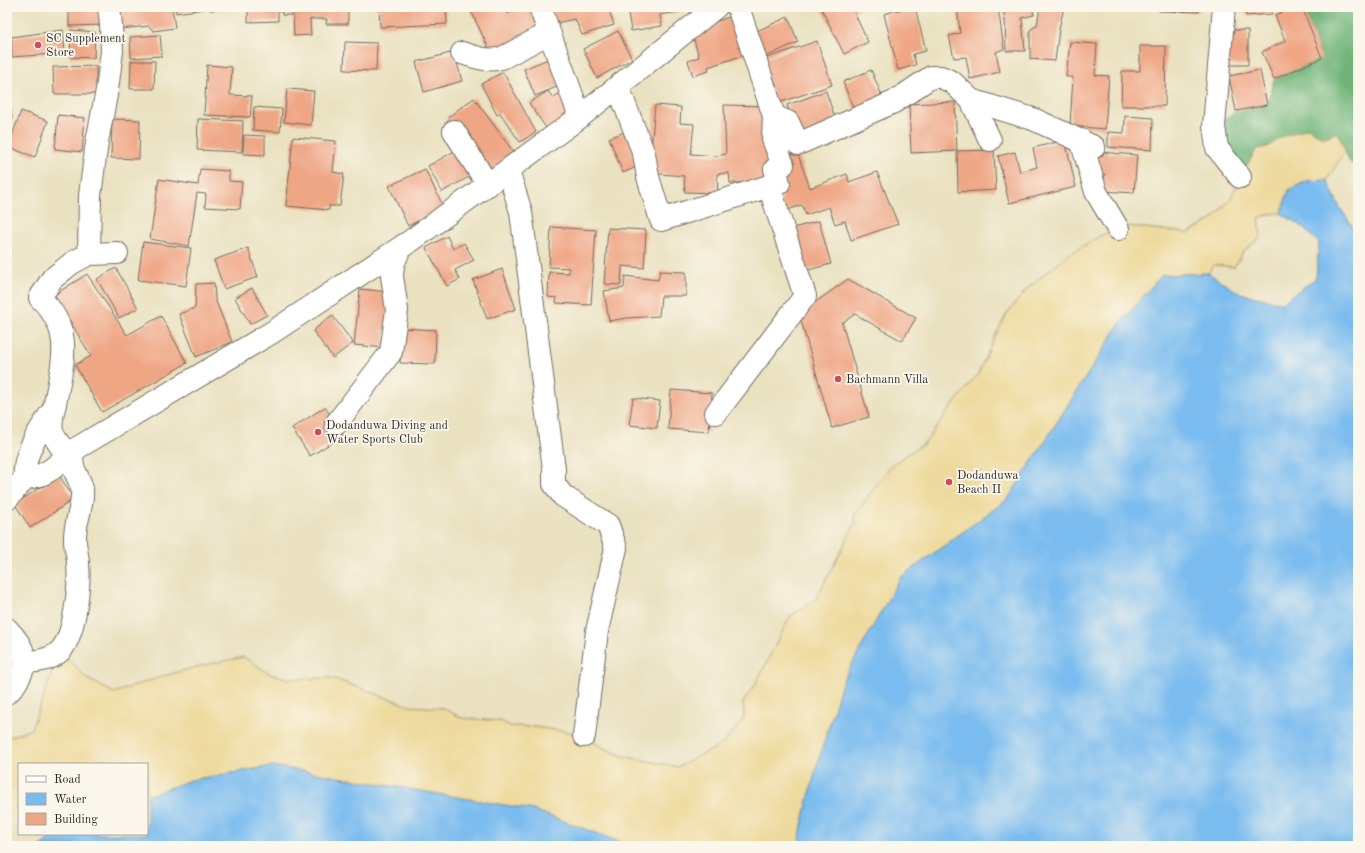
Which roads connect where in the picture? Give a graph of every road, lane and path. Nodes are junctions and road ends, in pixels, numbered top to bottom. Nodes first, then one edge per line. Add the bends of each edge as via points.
1 (109, 7) edge
2 (540, 7) edge
3 (716, 7) edge
4 (738, 7) edge
5 (1224, 7) edge
6 (549, 33) junction
7 (462, 53) dead end
8 (618, 87) junction
9 (971, 100) junction
10 (774, 116) junction
11 (580, 117) junction
12 (454, 131) dead end
13 (990, 140) dead end
14 (508, 170) junction
15 (1240, 177) dead end
16 (488, 185) junction
17 (769, 186) junction
18 (1118, 229) dead end
19 (400, 248) junction
20 (117, 253) dead end
21 (88, 254) junction
22 (53, 410) junction
23 (716, 413) dead end
24 (336, 424) dead end
25 (72, 451) junction
26 (25, 478) junction
27 (7, 499) edge
28 (7, 629) edge
29 (25, 661) junction
30 (7, 693) edge
31 (584, 736) dead end

1 - 21 street via 112,51 90,195
2 - 6 street
3 - 8 street
4 - 10 street
5 - 15 street via 1214,126 1217,148
6 - 7 street via 494,60
6 - 11 street
8 - 11 street
8 - 17 street via 644,154 661,220
9 - 10 street via 952,82 942,77 931,77 894,102 798,144 788,122
9 - 13 street
9 - 18 street via 1033,118 1088,143 1096,192
10 - 17 street via 773,139 783,165 775,169 779,183
11 - 14 street
12 - 16 street
14 - 16 street
14 - 31 street via 522,212 554,484 563,496 608,526 616,548 596,631
16 - 19 street
17 - 23 street via 805,296
19 - 24 street via 393,265 392,276 397,310 391,352
19 - 25 street via 271,332
20 - 21 street
21 - 22 street via 52,279 40,298 49,306 58,322 64,341 63,363
22 - 25 street via 52,432 61,447
22 - 26 street via 28,454
25 - 26 street via 52,470 36,477
25 - 29 street via 73,467 82,488 76,524 78,580 74,618 69,638 59,652 32,662
26 - 27 street
28 - 29 street via 15,639
29 - 30 street via 12,689

